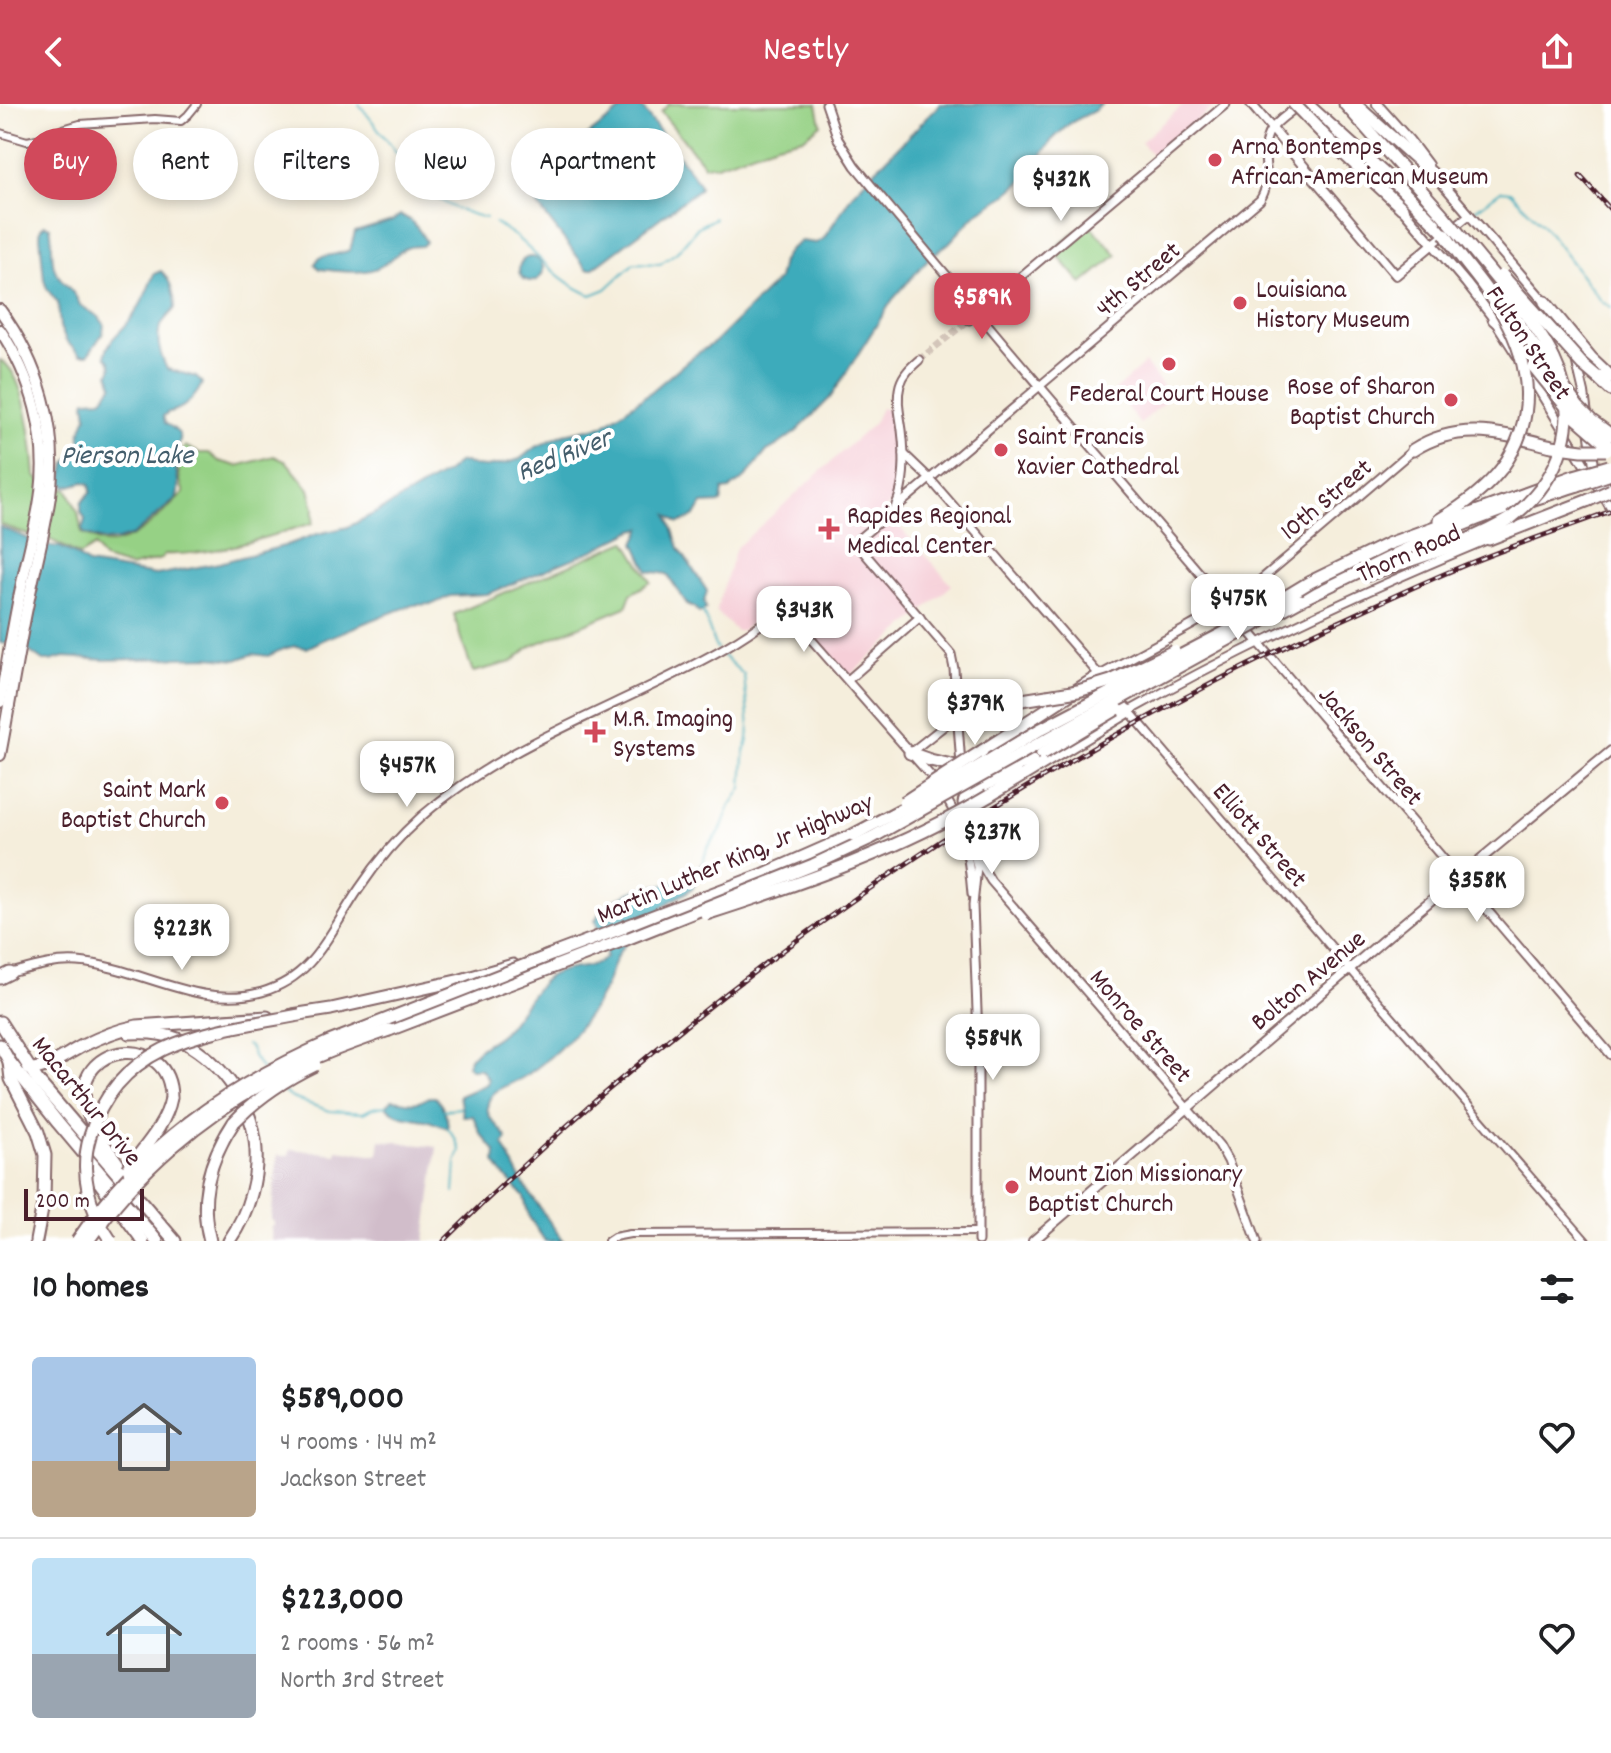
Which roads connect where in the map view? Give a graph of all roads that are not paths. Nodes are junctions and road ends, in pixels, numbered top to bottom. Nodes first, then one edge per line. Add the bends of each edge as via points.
1 (197, 104) edge
2 (826, 104) edge
3 (1226, 104) edge
4 (1251, 104) edge
5 (1294, 104) edge
6 (1301, 104) edge
7 (1307, 104) edge
8 (1345, 104) edge
9 (1355, 104) edge
10 (1377, 104) edge
11 (1272, 128) junction
12 (0, 133) edge
13 (1437, 178) junction
14 (1402, 208) joint
15 (1469, 215) junction
16 (1445, 217) junction
17 (1445, 234) junction
18 (1433, 244) junction
19 (1545, 302) junction
20 (0, 310) edge
21 (978, 313) junction
22 (1494, 319) junction
23 (969, 320) tunnel mouth
24 (0, 330) edge
25 (919, 360) tunnel mouth
26 (1611, 377) edge
27 (33, 382) junction
28 (1040, 386) junction
29 (1611, 390) edge
30 (1611, 435) edge
31 (1609, 449) edge
32 (1413, 450) joint
33 (904, 454) junction
34 (1610, 468) edge
35 (930, 479) junction
36 (1611, 492) edge
37 (1611, 508) edge
38 (1493, 509) junction
39 (893, 510) junction
40 (1489, 539) joint
41 (1388, 544) junction
42 (1300, 600) junction
43 (1227, 605) junction
44 (920, 617) junction
45 (1237, 626) junction
46 (1259, 643) junction
47 (1182, 666) junction
48 (1100, 675) junction
49 (848, 680) junction
50 (0, 702) edge
51 (1129, 711) junction
52 (958, 715) junction
53 (1611, 751) edge
54 (910, 753) junction
55 (0, 755) edge
56 (1037, 757) junction
57 (961, 767) junction
58 (964, 803) junction
59 (853, 835) junction
60 (973, 848) junction
61 (1458, 878) junction
62 (973, 905) junction
63 (629, 938) junction
64 (551, 955) junction
65 (1350, 969) junction
66 (2, 975) edge
67 (300, 1015) junction
68 (0, 1022) edge
69 (389, 1030) junction
70 (107, 1035) junction
71 (0, 1045) edge
72 (1611, 1055) edge
73 (9, 1061) junction
74 (29, 1069) junction
75 (1188, 1108) junction
76 (116, 1197) junction
77 (144, 1205) junction
78 (978, 1236) edge
79 (150, 1239) edge
80 (36, 1241) edge
81 (77, 1241) edge
82 (88, 1241) edge
83 (96, 1241) edge
84 (111, 1241) edge
85 (175, 1241) edge
86 (210, 1241) edge
87 (229, 1241) edge
88 (608, 1241) edge
89 (1033, 1241) edge
90 (1257, 1241) edge
91 (1586, 1241) edge

1 - 12 street via 181,121 88,123 27,141
2 - 21 main road, Jackson Street via 855,166
3 - 21 main road
4 - 11 main road
5 - 14 highway, bridge
6 - 11 main road
7 - 17 highway
8 - 16 highway
9 - 13 highway
10 - 13 main road
11 - 18 main road via 1396,275
11 - 28 main road, 4th Street via 1266,142 1267,187 1260,200
13 - 15 main road
14 - 18 main road, Fulton Street
15 - 18 main road
15 - 19 main road
16 - 29 highway, bridge
16 - 42 highway, bridge via 1527,317 1555,360 1566,411 1558,461 1529,503 1501,525
17 - 30 highway, bridge via 1477,268 1578,407
17 - 41 highway, bridge via 1504,316 1526,373 1526,410 1516,446 1494,479 1449,514
18 - 22 main road, Fulton Street
19 - 26 highway
19 - 36 main road via 1572,348 1594,465
20 - 27 highway via 22,344
21 - 23 main road
21 - 28 main road, Jackson Street
22 - 31 highway, bridge via 1573,415
22 - 37 main road, Fulton Street
24 - 27 highway
25 - 33 main road via 899,388
27 - 50 highway via 42,479
27 - 55 highway via 50,431 52,483
28 - 35 main road, 4th Street
28 - 43 main road, Jackson Street
31 - 32 highway, bridge via 1582,450 1470,431 1444,435
32 - 43 main road, 10th Street
33 - 35 main road, Elliott Street
33 - 39 main road via 902,489
34 - 38 highway, Martin Luther King, Jr Highway, bridge
35 - 39 main road, 4th Street
35 - 48 main road, Elliott Street
36 - 40 highway, bridge
38 - 41 highway, Martin Luther King, Jr Highway
38 - 42 highway, Martin Luther King, Jr Highway
39 - 44 main road, 4th Street via 855,542
40 - 46 main road, Thorn Road
41 - 45 highway, Martin Luther King, Jr Highway, bridge
42 - 47 highway, Martin Luther King, Jr Highway, bridge
43 - 46 main road, Jackson Street
43 - 48 main road, 10th Street
44 - 49 main road
44 - 52 main road via 951,654
45 - 52 highway, bridge via 1227,625 1111,681
45 - 59 highway, Martin Luther King, Jr Highway, bridge
46 - 51 main road, Thorn Road
46 - 61 main road, Jackson Street
47 - 56 highway, bridge
47 - 63 highway, Martin Luther King, Jr Highway, bridge via 873,837
48 - 51 main road, Elliott Street
48 - 59 highway, bridge
49 - 54 main road
49 - 66 main road via 783,607 701,661 464,783 381,858 311,962 280,985 221,997 81,962
51 - 63 highway, bridge via 910,838 764,895
51 - 65 main road, Elliott Street
52 - 54 main road
52 - 57 main road
53 - 61 main road, Bolton Avenue
54 - 57 highway
54 - 62 main road via 938,785 962,830
56 - 57 highway via 1004,770
56 - 58 highway via 970,793
57 - 58 main road
58 - 60 main road
59 - 64 highway, Martin Luther King, Jr Highway
60 - 62 main road
60 - 75 main road, Monroe Street via 991,881
61 - 65 main road, Bolton Avenue
61 - 72 main road, Jackson Street
62 - 78 main road
63 - 69 highway, Martin Luther King, Jr Highway
64 - 67 highway, bridge
64 - 76 highway, Martin Luther King, Jr Highway, bridge via 329,1042 257,1076 161,1144
65 - 75 main road, Bolton Avenue
65 - 91 street, Elliott Street
67 - 70 highway, bridge via 137,1026
67 - 84 highway, bridge via 190,1037 164,1047 120,1080 99,1112 86,1155 91,1205
68 - 74 highway, Macarthur Drive
69 - 76 highway, Martin Luther King, Jr Highway, bridge via 315,1058 248,1092 190,1132
69 - 86 highway, bridge via 306,1069 234,1122 208,1178
70 - 74 highway via 46,1066
70 - 87 highway via 141,1032 177,1038 207,1059 236,1092 253,1130 256,1161 248,1203
71 - 73 highway, Macarthur Drive
73 - 79 highway, Macarthur Drive
73 - 80 highway via 11,1079 45,1155
74 - 77 highway, Macarthur Drive
75 - 89 main road, Bolton Avenue
75 - 90 main road, Monroe Street via 1224,1153
76 - 77 highway, bridge via 160,1125 171,1098 161,1068 131,1052 101,1061 93,1070 85,1087 86,1104 94,1129 139,1194
76 - 81 highway, Martin Luther King, Jr Highway, bridge
76 - 82 highway, Martin Luther King, Jr Highway, bridge
76 - 83 highway, bridge
77 - 85 highway, Macarthur Drive
78 - 88 street via 645,1234

